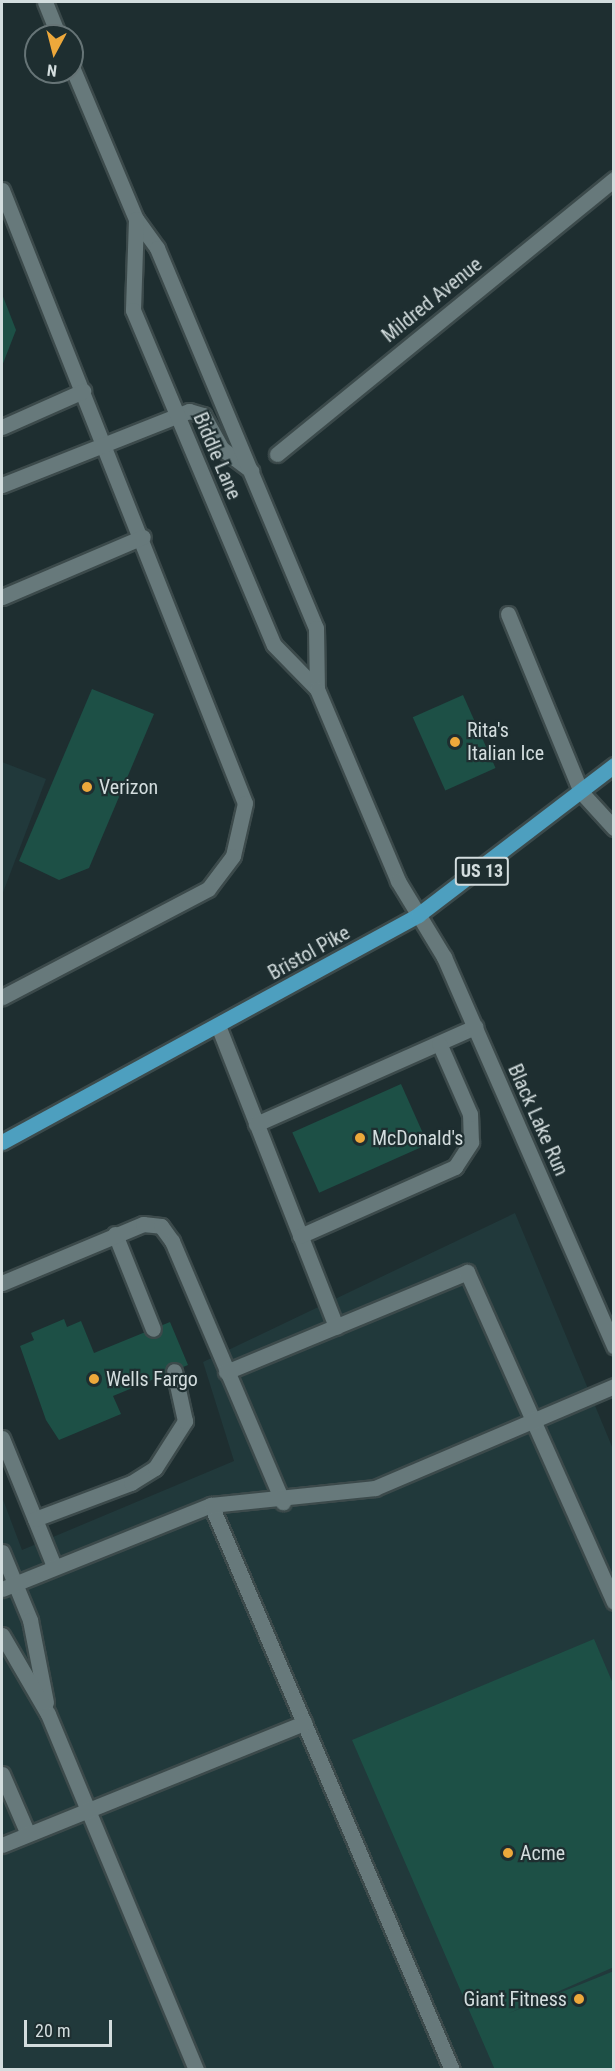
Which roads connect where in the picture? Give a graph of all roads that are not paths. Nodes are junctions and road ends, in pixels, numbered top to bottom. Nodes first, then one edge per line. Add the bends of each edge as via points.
1 (45, 2) edge
2 (54, 24) edge
3 (79, 84) edge
4 (614, 179) edge
5 (2, 190) edge
6 (136, 219) junction
7 (83, 391) junction
8 (176, 413) junction
9 (2, 427) edge
10 (106, 442) junction
11 (277, 454) dead end
12 (250, 471) junction
13 (2, 485) edge
14 (143, 537) junction
15 (2, 597) edge
16 (508, 614) dead end
17 (317, 689) junction
18 (614, 765) edge
19 (581, 792) junction
20 (614, 828) edge
21 (418, 915) junction
22 (2, 997) edge
23 (219, 1028) junction
24 (474, 1028) junction
25 (439, 1043) junction
26 (256, 1124) junction
27 (20, 1132) junction
28 (2, 1134) edge
29 (2, 1142) edge
30 (115, 1234) junction
31 (300, 1236) junction
32 (2, 1282) edge
33 (336, 1328) junction
34 (153, 1329) dead end
35 (614, 1346) edge
36 (174, 1371) dead end
37 (226, 1372) junction
38 (614, 1386) edge
39 (533, 1422) junction
40 (2, 1438) edge
41 (283, 1502) junction
42 (211, 1505) junction
43 (35, 1519) junction
44 (2, 1552) edge
45 (54, 1566) junction
46 (8, 1586) edge
47 (614, 1602) edge
48 (2, 1635) edge
49 (48, 1714) junction
50 (304, 1723) junction
51 (2, 1774) edge
52 (88, 1810) junction
53 (28, 1834) junction
54 (2, 1845) edge
55 (196, 2070) edge
56 (452, 2070) edge

1 - 2 street
3 - 6 street, Biddle Lane
4 - 11 street, Mildred Avenue
5 - 7 street
6 - 8 street, Biddle Lane via 133,310
6 - 12 street, Biddle Lane via 157,248
7 - 9 street
7 - 10 street
8 - 10 street
8 - 12 street via 203,415 221,448
8 - 17 street, Biddle Lane via 274,645
10 - 13 street
10 - 14 street
12 - 17 street, Biddle Lane via 316,628
14 - 15 street
14 - 22 street via 245,803 233,856 208,889
16 - 19 street
17 - 21 street, Biddle Lane via 398,881
18 - 19 main road, Bristol Pike / US 13
19 - 20 street
19 - 21 main road, Bristol Pike / US 13
21 - 23 main road, Bristol Pike / US 13
21 - 24 street, Black Lake Run via 444,957
23 - 26 street
23 - 27 main road, Bristol Pike / US 13
24 - 25 street
24 - 35 street, Black Lake Run
25 - 26 street
25 - 31 street via 470,1114 471,1142 455,1167
26 - 31 street
27 - 28 street
27 - 29 main road, Bristol Pike / US 13
30 - 32 street
30 - 34 street
30 - 37 street via 143,1224 161,1226 172,1241
31 - 33 street
33 - 37 street
33 - 39 street via 467,1272
36 - 43 street via 184,1421 155,1468 131,1483
37 - 41 street
38 - 39 street
39 - 41 street via 375,1488
39 - 47 street
40 - 43 street
41 - 42 street
42 - 45 street
42 - 50 street
43 - 45 street
44 - 46 street
45 - 46 street
46 - 49 street via 30,1620
48 - 49 street
49 - 52 street
50 - 52 street
50 - 56 street
51 - 53 street
52 - 53 street
52 - 55 street
53 - 54 street

